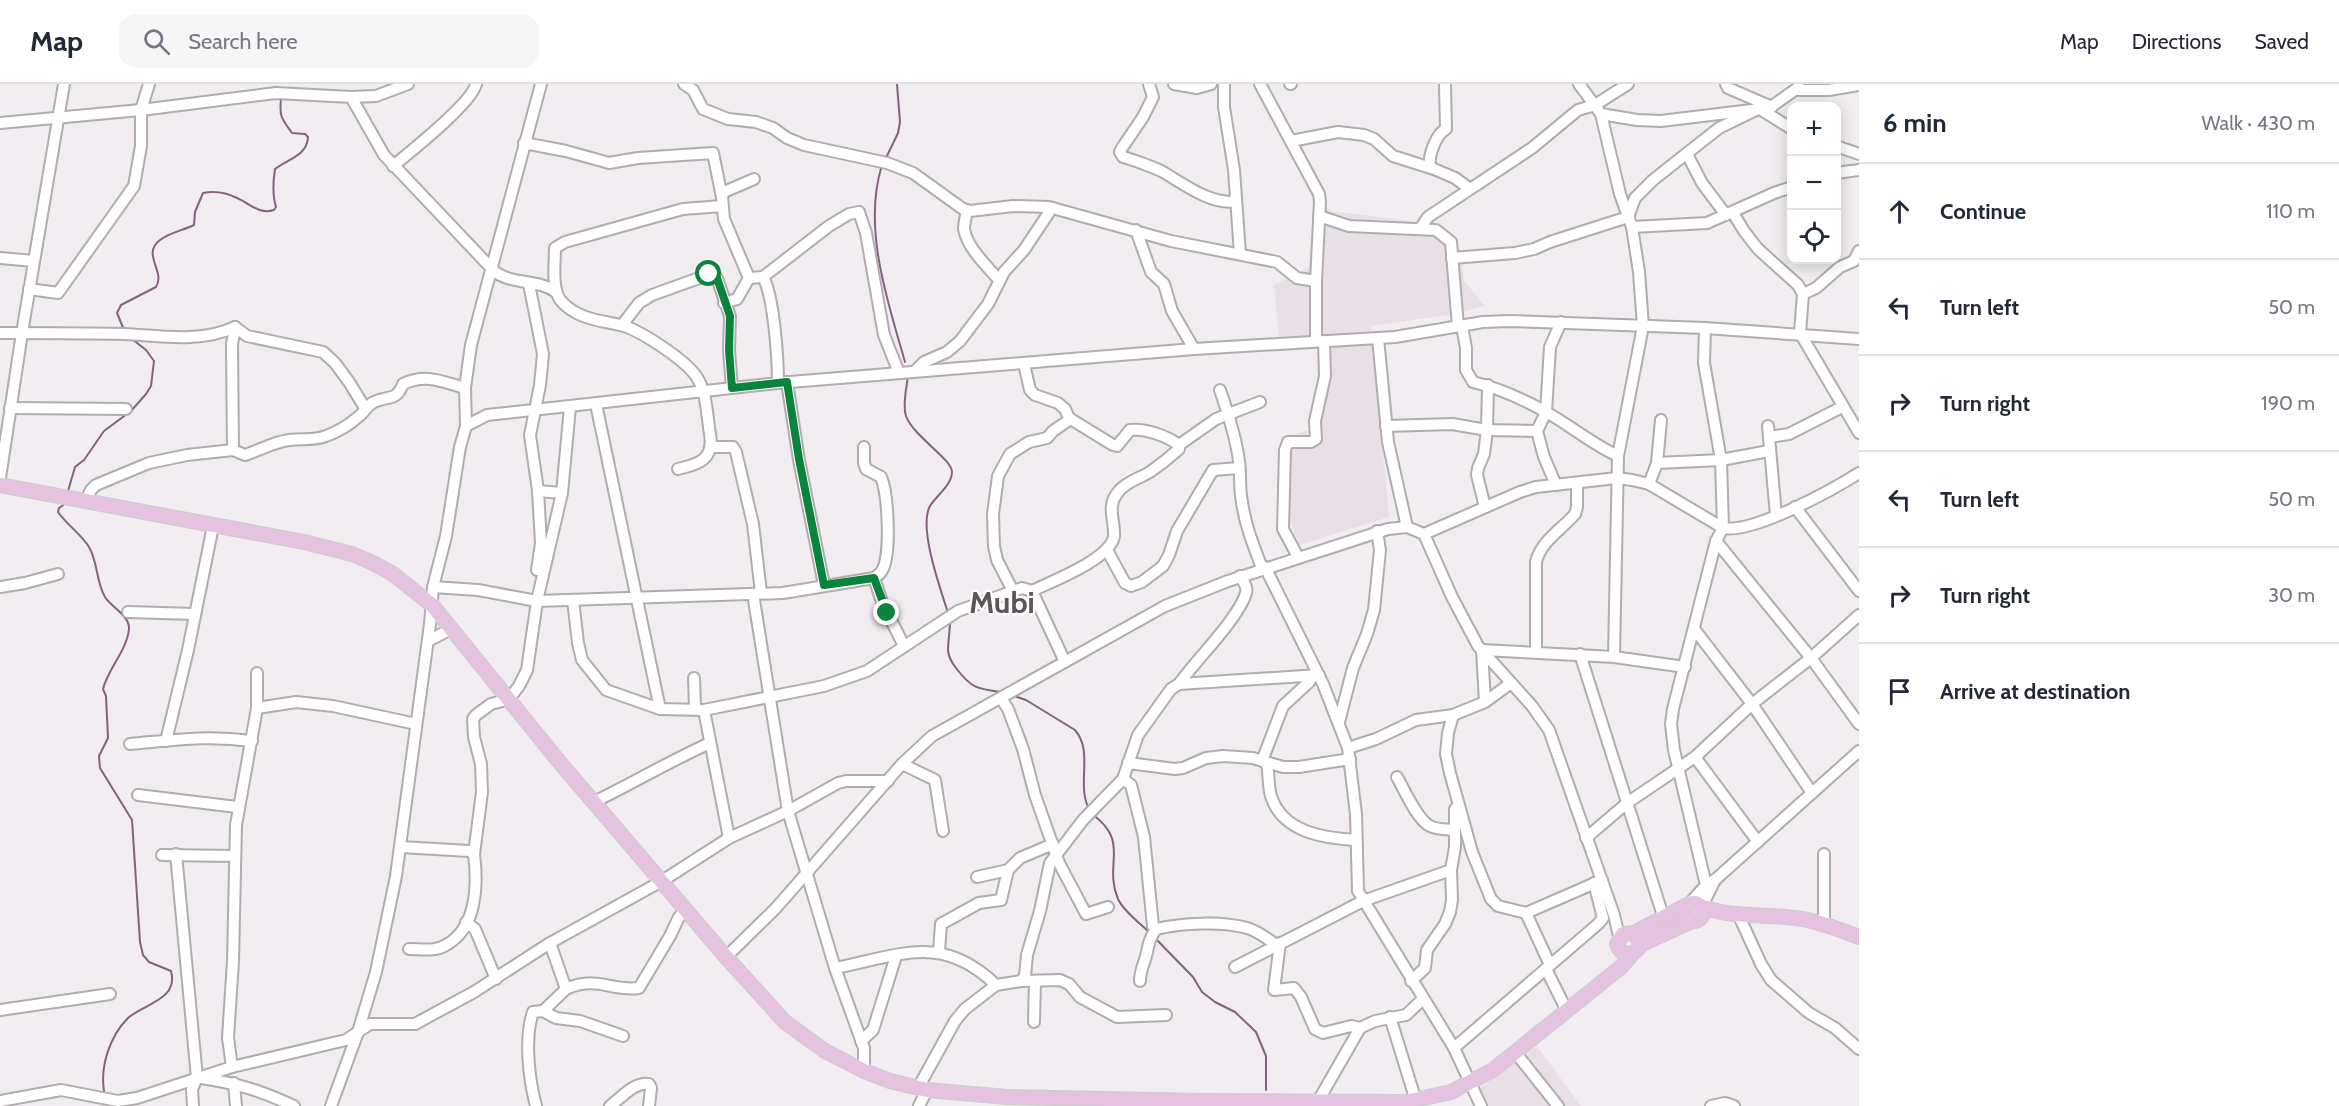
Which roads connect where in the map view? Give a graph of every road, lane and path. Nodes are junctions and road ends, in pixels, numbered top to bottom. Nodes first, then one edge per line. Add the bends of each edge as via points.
1 (64, 84) edge
2 (408, 84) edge
3 (476, 84) edge
4 (541, 84) edge
5 (684, 84) edge
6 (1149, 84) edge
7 (1174, 84) edge
8 (1210, 84) edge
9 (1224, 84) edge
10 (1260, 84) edge
11 (1445, 84) edge
12 (1579, 84) edge
13 (1628, 84) edge
14 (1726, 84) edge
15 (1859, 85) edge
16 (1799, 87) edge
17 (148, 89) edge
18 (351, 97) junction
19 (157, 108) junction
20 (1766, 109) junction
21 (141, 110) junction
22 (1598, 110) junction
23 (59, 116) junction
24 (0, 123) edge
25 (1787, 126) edge
26 (1291, 141) junction
27 (524, 143) junction
28 (1841, 148) edge
29 (1687, 154) junction
30 (1859, 154) edge
31 (393, 166) junction
32 (1430, 167) junction
33 (1859, 170) edge
34 (1841, 172) edge
35 (754, 180) dead end
36 (1787, 188) edge
37 (1470, 189) junction
38 (1236, 201) junction
39 (722, 202) junction
40 (1052, 208) junction
41 (967, 210) junction
42 (1730, 214) junction
43 (1320, 216) junction
44 (1630, 222) junction
45 (1420, 229) junction
46 (1136, 230) junction
47 (1859, 251) edge
48 (1240, 254) junction
49 (0, 258) edge
50 (1452, 258) junction
51 (34, 261) junction
52 (1841, 262) edge
53 (1836, 264) edge
54 (491, 267) junction
55 (763, 277) junction
56 (749, 278) junction
57 (999, 280) junction
58 (1316, 281) junction
59 (529, 284) junction
60 (29, 289) junction
61 (556, 292) junction
62 (1803, 294) junction
63 (724, 303) junction
64 (1561, 322) junction
65 (622, 325) junction
66 (1460, 326) junction
67 (1643, 326) junction
68 (235, 327) junction
69 (1706, 328) junction
70 (0, 333) edge
71 (22, 333) junction
72 (1800, 333) junction
73 (1378, 338) junction
74 (1859, 339) edge
75 (1320, 341) junction
76 (1194, 349) junction
77 (1024, 364) junction
78 (914, 372) junction
79 (899, 374) junction
80 (783, 383) junction
81 (1488, 385) junction
82 (465, 388) junction
83 (732, 388) junction
84 (1220, 390) dead end
85 (703, 391) junction
86 (1260, 402) dead end
87 (596, 404) junction
88 (570, 407) junction
89 (1842, 407) junction
90 (10, 408) junction
91 (364, 408) junction
92 (126, 409) dead end
93 (534, 410) junction
94 (1228, 412) junction
95 (1546, 412) junction
96 (1069, 418) junction
97 (1661, 420) dead end
98 (466, 426) junction
99 (1386, 426) junction
100 (1487, 430) junction
101 (1537, 431) junction
102 (1859, 433) edge
103 (1179, 445) junction
104 (712, 447) junction
105 (864, 447) dead end
106 (233, 450) junction
107 (1769, 451) junction
108 (1618, 456) junction
109 (1721, 460) junction
110 (1657, 463) junction
111 (1239, 468) junction
112 (678, 469) dead end
113 (1859, 473) edge
114 (0, 478) edge
115 (1617, 478) junction
116 (1577, 483) junction
117 (1649, 484) junction
118 (0, 485) edge
119 (1556, 485) junction
120 (538, 491) junction
121 (562, 493) junction
122 (84, 500) junction
123 (1485, 507) junction
124 (1795, 507) junction
125 (1776, 515) junction
126 (213, 526) junction
127 (1407, 527) junction
128 (1723, 528) junction
129 (1377, 531) junction
130 (1424, 534) junction
131 (1716, 542) junction
132 (1107, 550) junction
133 (1298, 557) junction
134 (1263, 568) junction
135 (58, 574) dead end
136 (536, 576) dead end
137 (1240, 576) junction
138 (874, 578) junction
139 (824, 585) junction
140 (433, 586) junction
141 (0, 587) edge
142 (1012, 591) junction
143 (1032, 591) junction
144 (1859, 591) edge
145 (757, 594) junction
146 (638, 598) junction
147 (573, 600) junction
148 (537, 601) junction
149 (432, 605) junction
150 (128, 612) dead end
151 (195, 614) junction
152 (1859, 615) edge
153 (451, 629) junction
154 (1695, 630) junction
155 (428, 641) junction
156 (904, 646) junction
157 (1482, 650) junction
158 (1536, 652) junction
159 (1580, 654) junction
160 (1614, 657) junction
161 (1811, 658) junction
162 (1065, 662) junction
163 (1685, 667) junction
164 (257, 673) dead end
165 (1316, 676) junction
166 (694, 678) dead end
167 (1511, 683) junction
168 (1179, 684) junction
169 (769, 696) junction
170 (1001, 698) junction
171 (509, 699) junction
172 (1485, 702) junction
173 (1752, 704) junction
174 (257, 708) junction
175 (660, 709) junction
176 (700, 710) junction
177 (1453, 715) junction
178 (1339, 722) junction
179 (416, 724) junction
180 (1859, 724) edge
181 (166, 741) junction
182 (252, 741) junction
183 (710, 742) junction
184 (130, 744) dead end
185 (1859, 751) edge
186 (1349, 754) junction
187 (1695, 757) junction
188 (1264, 762) junction
189 (1128, 763) junction
190 (902, 764) junction
191 (1677, 767) junction
192 (1397, 777) dead end
193 (1124, 779) junction
194 (888, 781) junction
195 (1455, 793) junction
196 (1812, 793) junction
197 (138, 795) dead end
198 (594, 802) junction
199 (1627, 803) junction
200 (237, 807) junction
201 (788, 811) junction
202 (1454, 830) junction
203 (943, 831) dead end
204 (729, 838) junction
205 (1586, 838) junction
206 (1356, 840) junction
207 (1758, 842) junction
208 (401, 847) junction
209 (1054, 848) junction
210 (176, 854) junction
211 (1824, 854) dead end
212 (162, 855) dead end
213 (474, 855) junction
214 (235, 856) junction
215 (1008, 870) junction
216 (1451, 870) junction
217 (806, 873) junction
218 (977, 877) dead end
219 (662, 881) junction
220 (1598, 882) junction
221 (1711, 882) junction
222 (1363, 900) junction
223 (1695, 906) junction
224 (1108, 907) dead end
225 (686, 910) junction
226 (1526, 913) junction
227 (1736, 916) junction
228 (1664, 919) junction
229 (1694, 921) junction
230 (466, 922) junction
231 (1824, 924) junction
232 (1153, 933) junction
233 (1859, 937) edge
234 (1629, 941) junction
235 (550, 943) junction
236 (1278, 944) junction
237 (409, 949) dead end
238 (939, 952) junction
239 (896, 956) junction
240 (726, 957) junction
241 (1236, 967) dead end
242 (1548, 967) junction
243 (835, 968) junction
244 (496, 979) junction
245 (1021, 981) junction
246 (1035, 981) junction
247 (1140, 981) dead end
248 (1411, 981) junction
249 (996, 985) junction
250 (566, 989) junction
251 (110, 994) dead end
252 (1423, 999) junction
253 (1566, 1009) junction
254 (0, 1010) edge
255 (543, 1011) junction
256 (1166, 1015) dead end
257 (1390, 1017) junction
258 (1034, 1022) dead end
259 (1360, 1028) junction
260 (358, 1032) junction
261 (623, 1036) dead end
262 (861, 1041) junction
263 (1454, 1048) junction
264 (1859, 1049) edge
265 (1515, 1052) junction
266 (232, 1067) junction
267 (864, 1071) junction
268 (197, 1078) junction
269 (234, 1083) junction
270 (1470, 1083) junction
271 (922, 1089) junction
272 (0, 1101) edge
273 (1012, 1101) edge
274 (1425, 1101) edge
275 (17, 1102) edge
276 (1317, 1103) junction
277 (335, 1104) edge
278 (1204, 1104) edge
279 (1293, 1104) edge
280 (194, 1106) edge
281 (236, 1106) edge
282 (294, 1106) edge
283 (536, 1106) edge
284 (610, 1106) edge
285 (649, 1106) edge
286 (919, 1106) edge
287 (1481, 1106) edge
288 (1558, 1106) edge
289 (1711, 1106) edge
290 (1734, 1106) edge

1 - 23 street
2 - 18 street via 376,96
3 - 31 street via 471,96
4 - 27 street
5 - 41 street via 693,90 703,109 728,119 773,128 804,145 913,173
6 - 38 street via 1153,98 1122,148 1123,157 1161,170 1210,199
7 - 8 street via 1197,88
9 - 38 street
10 - 26 street
11 - 32 street via 1446,127 1436,141
12 - 22 street
13 - 22 street
14 - 20 street
15 - 16 street via 1829,90
16 - 20 street
17 - 19 street
17 - 21 street
18 - 19 street via 276,93
18 - 31 street
19 - 21 street
20 - 22 street via 1661,121 1637,120
20 - 25 street
20 - 29 street via 1719,128
21 - 23 street
21 - 60 street via 139,166 126,199 58,293
22 - 37 street via 1578,110 1532,148
22 - 44 street
23 - 24 street
23 - 51 street
26 - 32 street via 1354,132 1374,139 1393,156
26 - 43 street via 1318,194
27 - 39 street via 609,163 711,152
27 - 54 street
28 - 30 street
29 - 42 street via 1702,183
29 - 44 street via 1635,198
31 - 54 street
32 - 37 street
33 - 34 street
35 - 39 street via 724,192
36 - 42 street
37 - 45 street via 1428,217
38 - 48 street
39 - 56 street via 724,219
39 - 61 street via 683,209 557,245
40 - 41 street
40 - 46 street
40 - 57 street
41 - 57 street via 964,228 968,240
42 - 44 street via 1707,223
42 - 62 street
43 - 45 street via 1349,226
43 - 58 street
44 - 50 street via 1515,253
44 - 67 street via 1640,272
45 - 50 street via 1436,230 1448,238
46 - 48 street
46 - 76 street via 1151,272 1164,284 1172,311
47 - 52 street via 1854,261
48 - 58 street via 1276,262 1297,278
49 - 51 street
50 - 66 street
51 - 60 street
53 - 62 street via 1816,288
54 - 59 street via 500,276
54 - 82 street via 471,345
55 - 56 street
55 - 79 street via 829,226 859,212 884,335
55 - 80 street
56 - 63 street via 741,295
57 - 78 street via 988,304 960,341
58 - 75 street
59 - 61 street via 547,286
59 - 93 street via 543,354
60 - 71 street
61 - 65 street via 570,310 588,319
62 - 72 street
63 - 65 street via 712,273 652,295 639,303
63 - 83 street via 730,316
64 - 66 street via 1509,321
64 - 67 street
64 - 95 street via 1550,347
65 - 85 street via 653,340 678,360 696,376
66 - 73 street
66 - 81 street via 1466,370 1473,382
67 - 69 street
67 - 108 street
68 - 71 street via 222,333 164,338
68 - 91 street via 247,336 323,352 342,372
68 - 106 street
69 - 72 street
69 - 109 street via 1704,363
70 - 71 street
71 - 90 street
72 - 74 street
72 - 89 street
73 - 75 street
73 - 99 street
75 - 76 street
75 - 133 street via 1325,376 1315,421 1316,439 1288,442 1285,450 1283,529
76 - 77 street
77 - 78 street
77 - 96 street via 1030,390 1058,403
78 - 79 street
79 - 80 street
80 - 83 street
80 - 139 street
81 - 95 street
81 - 100 street
82 - 91 street via 424,378 404,384 392,398
82 - 98 street
83 - 85 street
84 - 94 street
85 - 87 street
85 - 104 street
86 - 94 street
87 - 88 street
87 - 146 street
88 - 93 street
88 - 121 street
89 - 102 street
89 - 107 street via 1789,434 1769,431
90 - 92 street
90 - 114 street
91 - 106 street via 355,420 325,436 291,439 245,455
93 - 98 street via 487,415
93 - 120 street via 530,435
94 - 103 street
94 - 111 street
95 - 101 street
95 - 108 street
96 - 103 street via 1117,446 1130,430 1136,429
96 - 142 street via 1047,438 1029,442 1010,454 999,476 993,514 994,546
97 - 110 street
98 - 140 street
99 - 100 street via 1452,424
99 - 127 street
100 - 101 street
100 - 123 street via 1477,475
101 - 119 street
103 - 132 street via 1166,460 1124,485 1115,496 1114,536
104 - 112 street via 701,461
104 - 145 street via 730,445 736,452 753,524
105 - 138 street via 866,469 881,477 888,503 885,564
106 - 122 street via 187,455 131,469 96,485
107 - 109 street
107 - 125 street
108 - 115 street
109 - 110 street
109 - 128 street
110 - 117 street
111 - 132 street via 1213,470 1177,531 1163,566 1142,582 1131,586 1125,583
111 - 134 street via 1242,505
113 - 124 street
115 - 116 street
115 - 117 street
115 - 160 street
116 - 119 street
116 - 158 street via 1575,514 1543,545 1536,562
117 - 128 street
118 - 122 main road
119 - 123 street via 1520,492
120 - 121 street
120 - 136 street via 541,543
121 - 148 street
122 - 126 main road
123 - 130 street
124 - 125 street
124 - 144 street
125 - 128 street via 1744,528
126 - 149 main road via 352,554 393,574
126 - 151 street
127 - 129 street
127 - 130 street
128 - 131 street
129 - 133 street
129 - 178 street via 1380,550 1374,610 1350,676
130 - 157 street via 1452,597
131 - 154 street
131 - 161 street
132 - 143 street
133 - 134 street
134 - 137 street
134 - 165 street
135 - 141 street
137 - 162 street via 1166,606
137 - 168 street via 1247,588 1242,602
138 - 139 street
138 - 156 street
139 - 145 street
140 - 148 street
140 - 149 street
142 - 143 street
142 - 156 street via 958,611
143 - 162 street
145 - 146 street
145 - 169 street
146 - 147 street
146 - 175 street
147 - 148 street
147 - 175 street via 582,660 598,681 606,690
148 - 171 street via 526,670
149 - 153 main road
149 - 155 street
150 - 151 street
151 - 181 street
152 - 161 street
153 - 155 street
153 - 171 main road
154 - 163 street
154 - 173 street
155 - 179 street
156 - 169 street via 867,671 824,686
157 - 158 street
157 - 167 street
157 - 172 street
158 - 159 street
159 - 160 street
159 - 199 street
160 - 163 street
161 - 173 street
161 - 180 street
162 - 170 street
163 - 191 street via 1671,724
164 - 174 street
165 - 168 street
165 - 178 street
165 - 188 street via 1283,706
166 - 176 street
167 - 172 street
167 - 205 street via 1549,730
168 - 189 street via 1171,689 1138,735
169 - 176 street
169 - 201 street
170 - 190 street via 942,729
170 - 209 street via 1023,749
171 - 198 main road
171 - 213 street via 491,704 473,719 482,792
172 - 177 street
173 - 187 street
173 - 196 street
174 - 179 street via 296,702
174 - 182 street
175 - 176 street
176 - 183 street
177 - 186 street via 1416,720
177 - 195 street via 1446,754
178 - 186 street
179 - 208 street
181 - 182 street via 212,737
181 - 184 street
182 - 200 street
183 - 198 street
183 - 204 street
185 - 196 street
186 - 188 street via 1299,767
186 - 206 street
187 - 191 street
187 - 207 street
188 - 189 street via 1223,756 1174,769
188 - 206 street via 1270,794 1287,822 1319,835
189 - 193 street
190 - 194 street
190 - 203 street via 935,780
191 - 199 street
191 - 221 street
192 - 202 street via 1427,825
193 - 209 street
193 - 232 street via 1131,785 1144,837
194 - 201 street via 846,780
194 - 217 street
195 - 202 street
195 - 226 street via 1491,899 1498,906
196 - 207 street
197 - 200 street
198 - 219 main road
199 - 205 street
199 - 228 street
200 - 214 street
201 - 204 street
201 - 217 street
202 - 216 street
204 - 219 street
205 - 220 street
206 - 222 street via 1356,882
207 - 221 street
208 - 213 street via 468,851
208 - 260 street via 387,924
209 - 215 street via 1020,858
209 - 224 street via 1086,914
209 - 245 street
210 - 212 street
210 - 214 street
210 - 268 street
211 - 231 street
213 - 230 street via 476,887
214 - 266 street via 228,1038
215 - 218 street
215 - 238 street via 1001,900 979,903 941,924
216 - 222 street
216 - 248 street via 1450,912 1427,950 1425,968
217 - 240 street
217 - 243 street
219 - 225 main road
219 - 235 street
220 - 226 street
220 - 234 street
220 - 242 street via 1603,918
221 - 223 street
222 - 236 street
222 - 248 street
223 - 227 main road
223 - 228 main road
223 - 229 main road via 1686,914
225 - 240 main road
225 - 250 street via 639,988 585,982
226 - 242 street
227 - 229 main road
227 - 231 main road via 1796,918
227 - 264 street via 1771,980
228 - 234 main road
229 - 234 main road
230 - 237 street via 447,945 433,950
230 - 244 street via 475,929
231 - 233 main road
232 - 236 street via 1188,924 1248,928
232 - 247 street
234 - 253 main road via 1606,977
235 - 244 street
235 - 250 street
236 - 241 street
236 - 259 street via 1274,990 1294,988 1319,1032
238 - 239 street
238 - 249 street via 969,963
239 - 243 street
239 - 262 street via 873,1030
240 - 267 main road via 785,1022 825,1051
242 - 253 street
242 - 263 street
243 - 262 street
244 - 260 street via 415,1024 370,1024
245 - 246 street
245 - 249 street
246 - 256 street via 1053,979 1069,984 1080,997 1116,1017
246 - 258 street
248 - 252 street
249 - 271 street via 955,1022
250 - 255 street
251 - 254 street
252 - 257 street via 1406,1015
252 - 263 street
253 - 265 main road
255 - 261 street
255 - 283 street via 532,1015 528,1058
257 - 259 street
257 - 274 street
259 - 276 street
260 - 266 street via 346,1040
260 - 277 street
262 - 267 street
263 - 270 street
265 - 270 main road
265 - 288 street
266 - 268 street
267 - 271 main road
268 - 269 street
268 - 275 street via 118,1101 61,1090
268 - 280 street via 192,1089
269 - 281 street
269 - 282 street
270 - 274 main road
270 - 287 street
271 - 273 main road
271 - 286 street
272 - 275 street
273 - 278 main road
274 - 276 main road
276 - 279 main road
278 - 279 main road
284 - 285 street via 645,1083 651,1088
289 - 290 street

